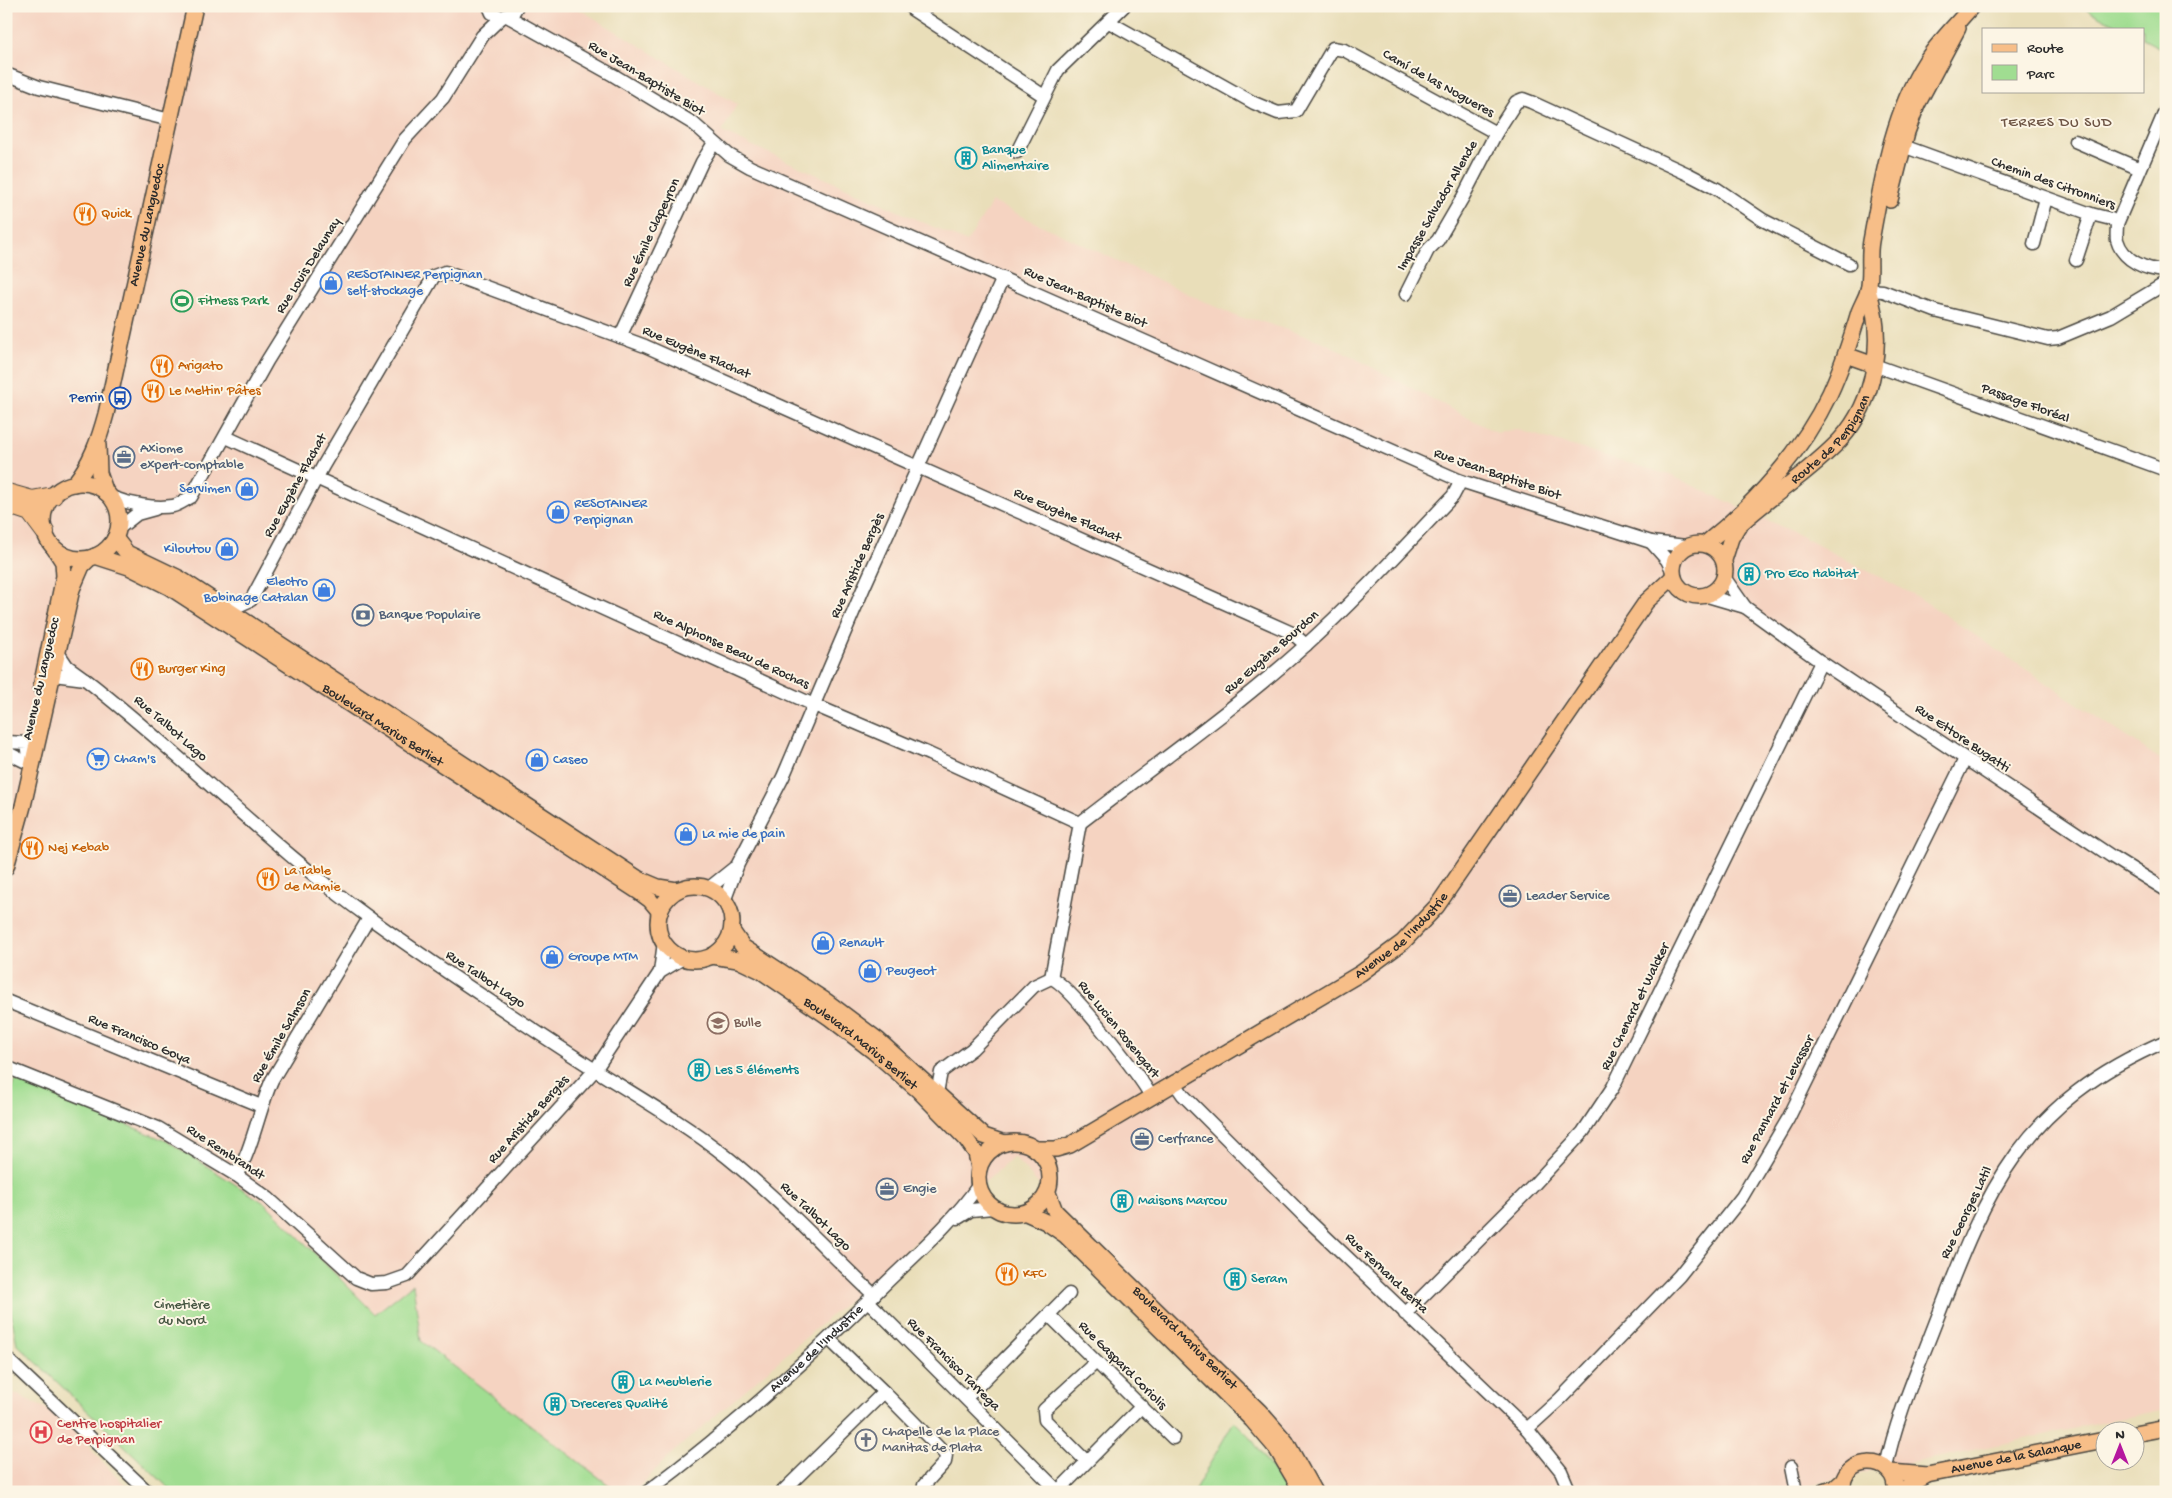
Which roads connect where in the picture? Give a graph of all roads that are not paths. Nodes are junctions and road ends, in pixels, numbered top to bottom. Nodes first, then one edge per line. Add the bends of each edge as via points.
1 (195, 6) edge
2 (517, 6) edge
3 (914, 6) edge
4 (1124, 6) edge
5 (489, 8) edge
6 (1968, 10) edge
7 (504, 17) junction
8 (1109, 22) junction
9 (533, 29) junction
10 (482, 36) junction
11 (6, 74) edge
12 (1044, 96) junction
13 (2166, 110) edge
14 (170, 120) junction
15 (1496, 133) junction
16 (2075, 141) dead end
17 (714, 143) junction
18 (1904, 146) junction
19 (1018, 152) dead end
20 (2140, 169) junction
21 (2046, 198) junction
22 (2091, 214) junction
23 (2118, 224) junction
24 (2034, 244) dead end
25 (2076, 260) dead end
26 (1850, 264) dead end
27 (1869, 271) junction
28 (2166, 271) edge
29 (1003, 278) junction
30 (2166, 283) edge
31 (1868, 290) junction
32 (1406, 294) dead end
33 (620, 337) junction
34 (1846, 355) junction
35 (1874, 365) junction
36 (226, 437) junction
37 (98, 443) junction
38 (919, 467) junction
39 (2166, 470) edge
40 (317, 478) junction
41 (1461, 481) junction
42 (74, 484) junction
43 (6, 493) edge
44 (108, 495) junction
45 (53, 496) junction
46 (6, 504) edge
47 (164, 506) junction
48 (45, 532) junction
49 (117, 534) junction
50 (1651, 542) junction
51 (1705, 544) junction
52 (1686, 546) junction
53 (54, 548) junction
54 (92, 557) junction
55 (1724, 560) junction
56 (1673, 573) junction
57 (1724, 577) junction
58 (1686, 592) junction
59 (1704, 596) junction
60 (222, 606) junction
61 (1746, 607) junction
62 (1634, 621) junction
63 (54, 624) junction
64 (1306, 645) junction
65 (59, 654) junction
66 (1822, 662) junction
67 (54, 675) junction
68 (85, 679) junction
69 (814, 705) junction
70 (6, 742) edge
71 (6, 752) edge
72 (29, 754) junction
73 (1965, 759) junction
74 (1080, 823) junction
75 (13, 842) junction
76 (738, 864) junction
77 (6, 867) edge
78 (709, 888) junction
79 (677, 890) junction
80 (2166, 890) edge
81 (725, 899) junction
82 (660, 912) junction
83 (369, 918) junction
84 (732, 931) junction
85 (664, 942) junction
86 (712, 956) junction
87 (683, 958) junction
88 (660, 972) junction
89 (1051, 978) junction
90 (6, 1001) edge
91 (2166, 1041) edge
92 (6, 1067) edge
93 (595, 1070) junction
94 (1174, 1082) junction
95 (937, 1093) junction
96 (1152, 1096) junction
97 (261, 1106) junction
98 (1005, 1143) junction
99 (1070, 1145) junction
100 (1035, 1149) junction
101 (979, 1168) junction
102 (1051, 1174) junction
103 (236, 1175) junction
104 (978, 1186) junction
105 (1048, 1192) junction
106 (993, 1208) junction
107 (1026, 1213) junction
108 (943, 1228) junction
109 (407, 1276) joint
110 (1069, 1294) dead end
111 (871, 1299) junction
112 (1405, 1314) junction
113 (1050, 1316) junction
114 (829, 1339) junction
115 (9, 1359) edge
116 (1096, 1362) junction
117 (884, 1392) junction
118 (966, 1398) junction
119 (1142, 1406) junction
120 (2166, 1428) edge
121 (1527, 1429) junction
122 (2144, 1432) edge
123 (1173, 1438) dead end
124 (2094, 1442) edge
125 (1086, 1461) junction
126 (685, 1464) junction
127 (1791, 1467) dead end
128 (1883, 1467) junction
129 (1927, 1476) junction
130 (1843, 1486) edge
131 (1059, 1491) edge
132 (148, 1492) edge
133 (648, 1492) edge
134 (658, 1492) edge
135 (782, 1492) edge
136 (923, 1492) edge
137 (1302, 1492) edge
138 (1314, 1492) edge
139 (1570, 1492) edge
140 (1796, 1492) edge
141 (1824, 1492) edge
142 (1895, 1492) edge
143 (1900, 1492) edge

1 - 14 main road, Avenue du Languedoc
2 - 7 street, Rue Louis Delaunay
2 - 9 street, Rue Jean-Baptiste Biot
3 - 12 street via 913,10
4 - 8 street
5 - 7 street, Rue Jean-Baptiste Biot
5 - 10 street, Rue Louis Delaunay
6 - 18 main road, Route de Perpignan via 1917,105
6 - 27 main road, Route de Perpignan via 1925,63 1904,107 1884,177 1870,244
7 - 9 street, Rue Jean-Baptiste Biot
7 - 10 street, Rue Louis Delaunay
8 - 12 street via 1058,70
8 - 15 street, Camí de las Nogueres via 1254,103 1278,113 1296,111 1333,48 1344,50
9 - 17 street, Rue Jean-Baptiste Biot via 694,124
10 - 36 street, Rue Louis Delaunay via 444,98 405,139 267,362
11 - 14 street via 39,87
12 - 19 street
13 - 20 street
14 - 37 main road, Avenue du Languedoc
15 - 26 street, Camí de las Nogueres via 1516,102 1522,99 1531,102 1710,186 1763,220
15 - 32 street, Impasse Salvador Allende via 1447,226 1428,250
16 - 20 street
17 - 29 street, Rue Jean-Baptiste Biot via 750,167
17 - 33 street, Rue Émile Clapeyron via 702,162
18 - 21 street, Chemin des Citronniers
18 - 27 main road, Route de Perpignan via 1880,245
20 - 23 street
21 - 22 street, Chemin des Citronniers
21 - 24 street
22 - 23 street, Chemin des Citronniers
22 - 25 street
23 - 28 street, Chemin des Citronniers via 2117,240 2131,261 2152,270
27 - 31 main road, Route de Perpignan
29 - 38 street, Rue Aristide Bergès
29 - 41 street, Rue Jean-Baptiste Biot
30 - 31 street via 2111,316 2048,339 1935,311 1883,291
31 - 34 main road, Route de Perpignan
31 - 35 main road, Route de Perpignan via 1877,324
33 - 38 street, Rue Eugène Flachat
33 - 40 street, Rue Eugène Flachat via 445,272 434,276
34 - 35 main road
34 - 51 main road, Route de Perpignan via 1829,394 1787,461 1737,517
35 - 39 street, Passage Floréal
35 - 55 main road, Route de Perpignan via 1864,399 1840,439 1738,526 1730,538
36 - 40 street, Rue Alphonse Beau de Rochas
36 - 47 street, Rue Louis Delaunay via 191,497 175,506
37 - 42 main road, Avenue du Languedoc
37 - 44 main road, Avenue du Languedoc via 99,473
38 - 64 street, Rue Eugène Flachat via 1292,633
38 - 69 street, Rue Aristide Bergès
40 - 60 street, Rue Eugène Flachat via 252,600
40 - 69 street, Rue Alphonse Beau de Rochas
41 - 50 street, Rue Jean-Baptiste Biot
41 - 64 street, Rue Eugène Bourdon via 1453,496
42 - 44 main road via 91,485
42 - 45 main road
43 - 45 highway via 32,500
44 - 47 street via 124,503
44 - 49 main road via 118,512
45 - 48 main road via 45,513
46 - 48 highway via 30,512
47 - 49 street, Rue Louis Delaunay via 137,514
48 - 53 main road
49 - 54 main road via 110,546
49 - 60 main road, Boulevard Marius Berliet via 127,553 179,578
50 - 52 street, Rue Jean-Baptiste Biot
50 - 56 street via 1667,560
51 - 52 main road
51 - 55 main road via 1720,553
52 - 56 main road via 1679,552
53 - 54 main road via 71,557
53 - 63 main road, Avenue du Languedoc via 63,562 64,576
54 - 65 main road, Avenue du Languedoc via 75,578
54 - 82 main road, Boulevard Marius Berliet via 129,567 184,596 639,892
55 - 57 main road
56 - 58 main road via 1678,586
56 - 62 main road, Avenue de l'Industrie via 1646,602
57 - 59 main road via 1720,585
57 - 61 street, Rue Ettore Bugatti
58 - 59 main road
58 - 62 main road, Avenue de l'Industrie via 1675,592 1662,598
59 - 61 street, Rue Ettore Bugatti
60 - 79 main road, Boulevard Marius Berliet via 639,879
61 - 66 street, Rue Ettore Bugatti
62 - 94 main road, Avenue de l'Industrie via 1437,906 1403,942 1361,973
63 - 67 street via 58,630 50,663
63 - 72 main road, Avenue du Languedoc
64 - 74 street, Rue Eugène Bourdon via 1247,696
65 - 67 main road, Avenue du Languedoc
65 - 68 street, Rue Talbot Lago via 67,666
66 - 73 street, Rue Ettore Bugatti
66 - 112 street, Rue Chenard et Walcker via 1613,1088 1583,1132 1544,1175
67 - 68 street
67 - 72 main road, Avenue du Languedoc
68 - 83 street, Rue Talbot Lago via 132,715 297,860
69 - 74 street, Rue Alphonse Beau de Rochas
69 - 76 street, Rue Aristide Bergès via 783,777
70 - 72 street
71 - 72 street
72 - 75 main road, Avenue du Languedoc via 23,806
72 - 75 main road, Avenue du Languedoc via 16,804
73 - 80 street, Rue Ettore Bugatti
73 - 121 street, Rue Panhard et Levassor via 1788,1119 1742,1197 1679,1276
74 - 89 street
75 - 77 main road, Avenue du Languedoc
76 - 78 street, Rue Aristide Bergès
76 - 81 street, Rue Aristide Bergès
78 - 79 main road via 694,885
78 - 81 main road
79 - 82 main road via 668,897
81 - 84 main road via 730,909
82 - 85 main road via 659,931
83 - 93 street, Rue Talbot Lago
83 - 97 street, Rue Émile Salmson via 272,1080
84 - 86 main road via 721,950
84 - 95 main road, Boulevard Marius Berliet via 743,946 878,1040
85 - 87 main road
85 - 88 street, Rue Aristide Bergès
86 - 87 main road via 698,960
86 - 101 main road, Boulevard Marius Berliet via 738,960 761,971 866,1046 918,1090 966,1139 976,1153
87 - 88 street, Rue Aristide Bergès
88 - 93 street, Rue Aristide Bergès
89 - 95 street via 1034,986 972,1049 941,1072
89 - 96 street, Rue Lucien Rosengart via 1077,1000
90 - 97 street, Rue Francisco Goya
91 - 128 street, Rue Georges Latil via 2093,1078 2059,1105 2018,1149 1980,1214 1952,1279
92 - 103 street, Rue Rembrandt via 158,1128
93 - 109 street, Rue Aristide Bergès
93 - 111 street, Rue Talbot Lago via 726,1157 776,1200
94 - 96 main road, Avenue de l'Industrie
94 - 112 street, Rue Fernand Berta via 1183,1095
95 - 98 main road, Boulevard Marius Berliet via 984,1136
96 - 99 main road, Avenue de l'Industrie
97 - 103 street, Rue Émile Salmson via 242,1166
98 - 100 main road via 1021,1143
98 - 101 main road via 994,1148
99 - 100 main road, Avenue de l'Industrie
99 - 102 main road, Avenue de l'Industrie via 1055,1162
100 - 102 main road via 1046,1160
101 - 104 main road
102 - 105 main road
103 - 109 street, Rue Rembrandt via 268,1198 356,1278 371,1284 387,1284
104 - 106 main road
104 - 108 street, Avenue de l'Industrie
105 - 107 main road via 1039,1205
105 - 138 main road, Boulevard Marius Berliet via 1056,1210 1259,1411 1286,1442
106 - 107 main road via 1009,1215
106 - 108 street, Avenue de l'Industrie via 971,1210
107 - 137 main road, Boulevard Marius Berliet via 1065,1236 1241,1408 1276,1448
108 - 111 street, Avenue de l'Industrie
110 - 113 street
111 - 114 street, Avenue de l'Industrie
111 - 118 street, Rue Francisco Tarrega
112 - 121 street, Rue Fernand Berta
113 - 116 street, Rue Gaspard Coriolis
113 - 118 street via 1038,1324
114 - 117 street
114 - 126 street, Avenue de l'Industrie via 734,1425
115 - 132 street
116 - 119 street, Rue Gaspard Coriolis
116 - 125 street via 1044,1410 1045,1420
117 - 135 street
117 - 136 street via 946,1455 945,1462 924,1485
118 - 131 street, Rue Francisco Tarrega
119 - 123 street, Rue Gaspard Coriolis
119 - 125 street
120 - 122 main road
121 - 139 street, Rue Fernand Berta via 1561,1471
124 - 129 main road, Avenue de la Salanque
125 - 131 street
126 - 133 street, Avenue de l'Industrie
126 - 134 street, Avenue de l'Industrie
127 - 140 street
128 - 129 main road
128 - 130 main road via 1866,1462 1852,1468
128 - 142 main road via 1894,1479
129 - 143 main road
130 - 141 main road

